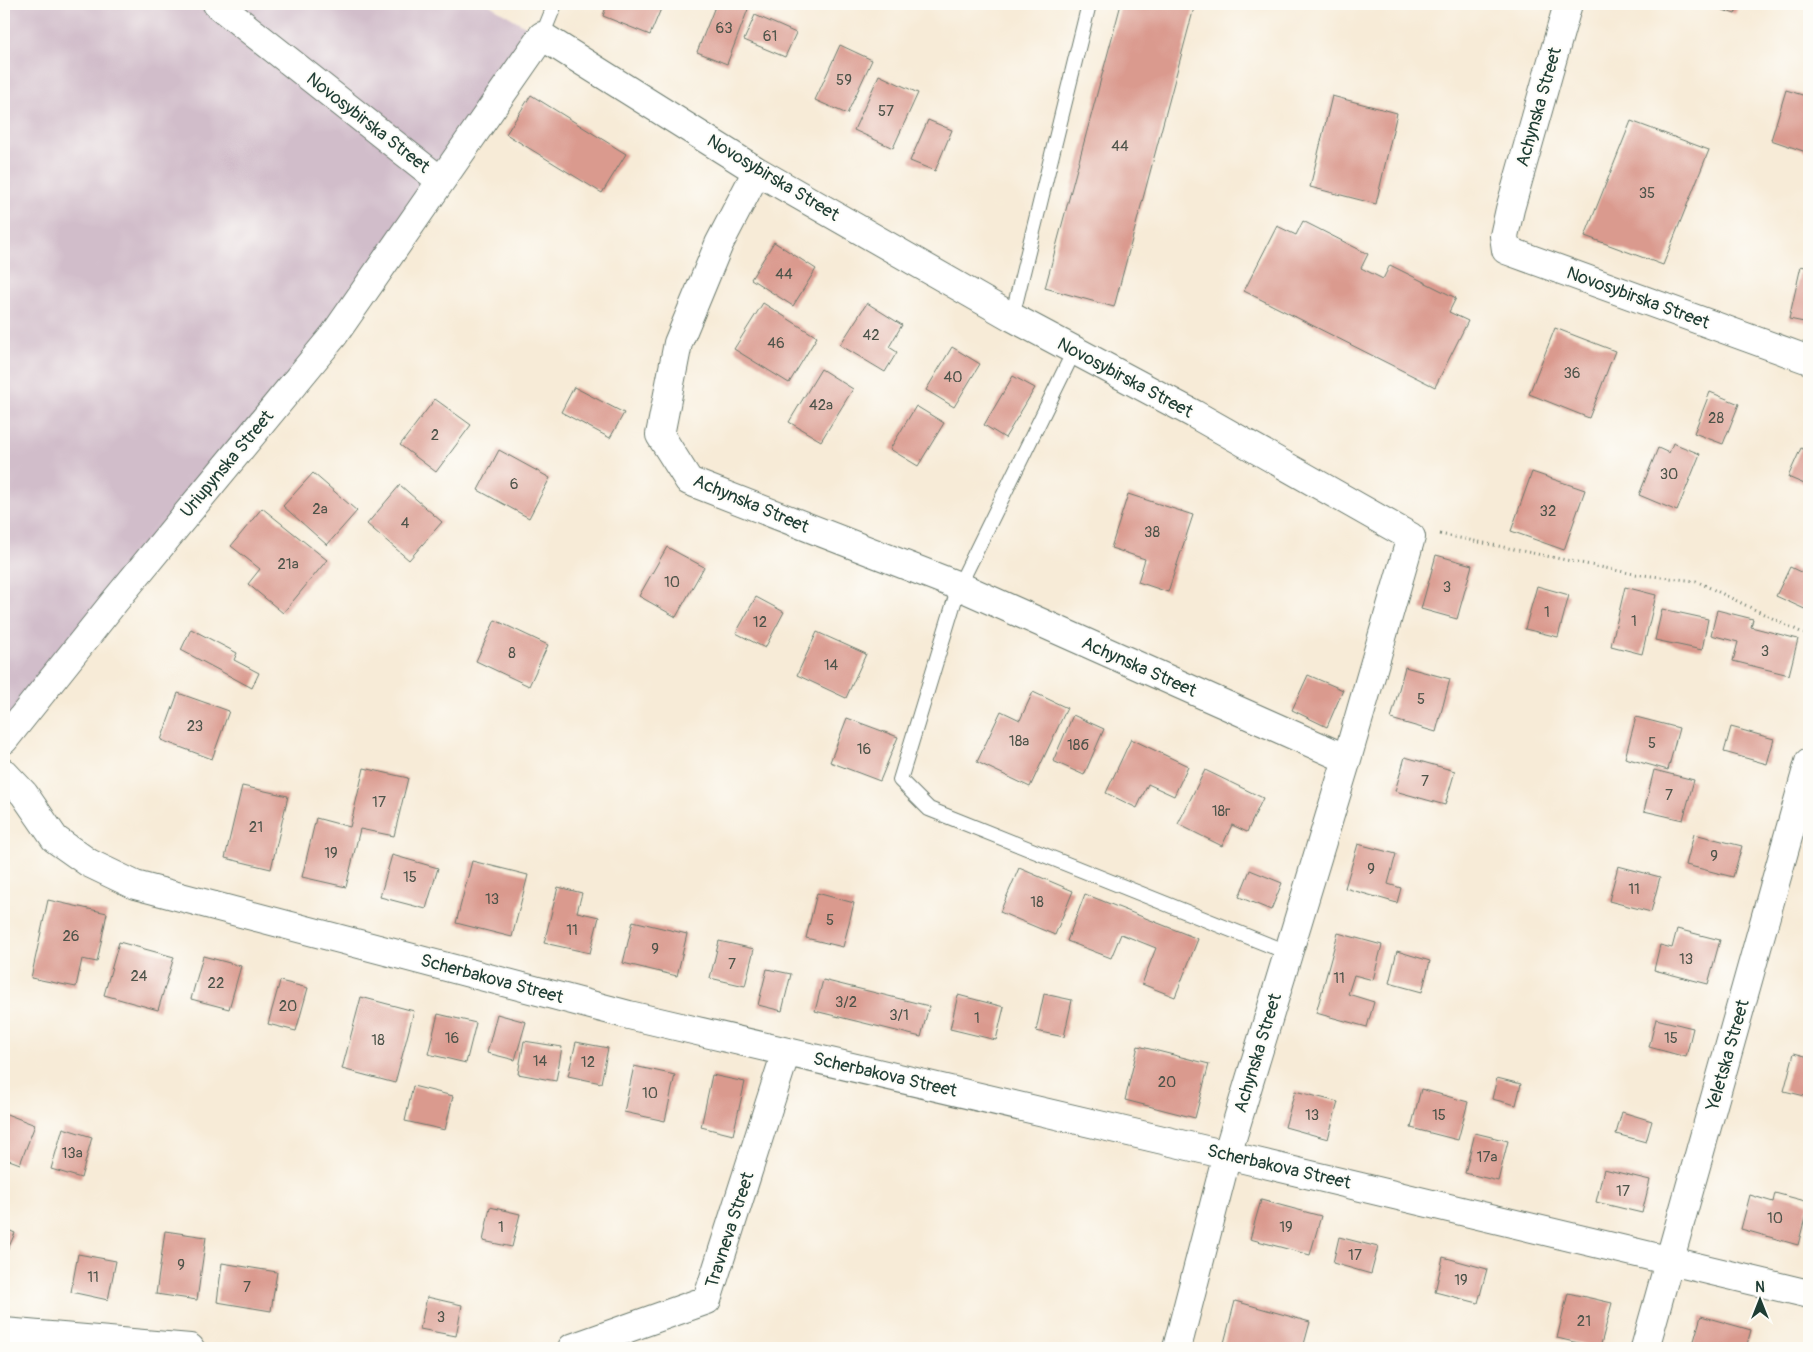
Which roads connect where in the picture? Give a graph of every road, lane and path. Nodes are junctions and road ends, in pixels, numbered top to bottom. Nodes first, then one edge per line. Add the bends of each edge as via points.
1 (217, 4) edge
2 (555, 4) edge
3 (1089, 4) edge
4 (1568, 4) edge
5 (542, 36) junction
6 (757, 171) junction
7 (441, 180) junction
8 (1510, 209) joint
9 (1012, 317) junction
10 (1074, 351) junction
11 (1809, 360) edge
12 (1411, 537) junction
13 (959, 586) junction
14 (1809, 636) edge
15 (4, 740) edge
16 (1347, 759) junction
17 (1809, 762) edge
18 (4, 773) edge
19 (1289, 953) junction
20 (786, 1052) junction
21 (1227, 1155) junction
22 (1670, 1261) junction
23 (1809, 1294) edge
24 (4, 1332) edge
25 (190, 1348) edge
26 (572, 1348) edge
27 (1177, 1348) edge
28 (1645, 1348) edge

1 - 7 street, Novosybirska Street
2 - 5 lane
3 - 9 lane
4 - 8 street, Achynska Street
5 - 6 street, Novosybirska Street
5 - 7 street, Novosybirska Street
6 - 9 street, Novosybirska Street
6 - 13 street, Achynska Street via 719,244 678,343 660,435 690,481
7 - 15 street, Uriupynska Street via 334,335
8 - 11 street, Novosybirska Street via 1504,236 1506,250
9 - 10 street, Novosybirska Street
10 - 12 street, Novosybirska Street via 1194,414
10 - 13 lane
12 - 14 path via 1430,532 1634,574 1696,581
12 - 16 street, Achynska Street
13 - 16 street, Achynska Street
13 - 19 lane via 900,780 929,809
16 - 19 street, Achynska Street
17 - 22 street, Yeletska Street
18 - 20 street, Scherbakova Street via 24,794 55,839 89,862 135,885 629,1016
19 - 21 street, Achynska Street
20 - 21 street, Scherbakova Street
20 - 26 street, Travneva Street via 707,1300
21 - 22 street, Scherbakova Street
21 - 27 street, Achynska Street
22 - 23 street, Scherbakova Street
22 - 28 street, Yeletska Street
24 - 25 street

